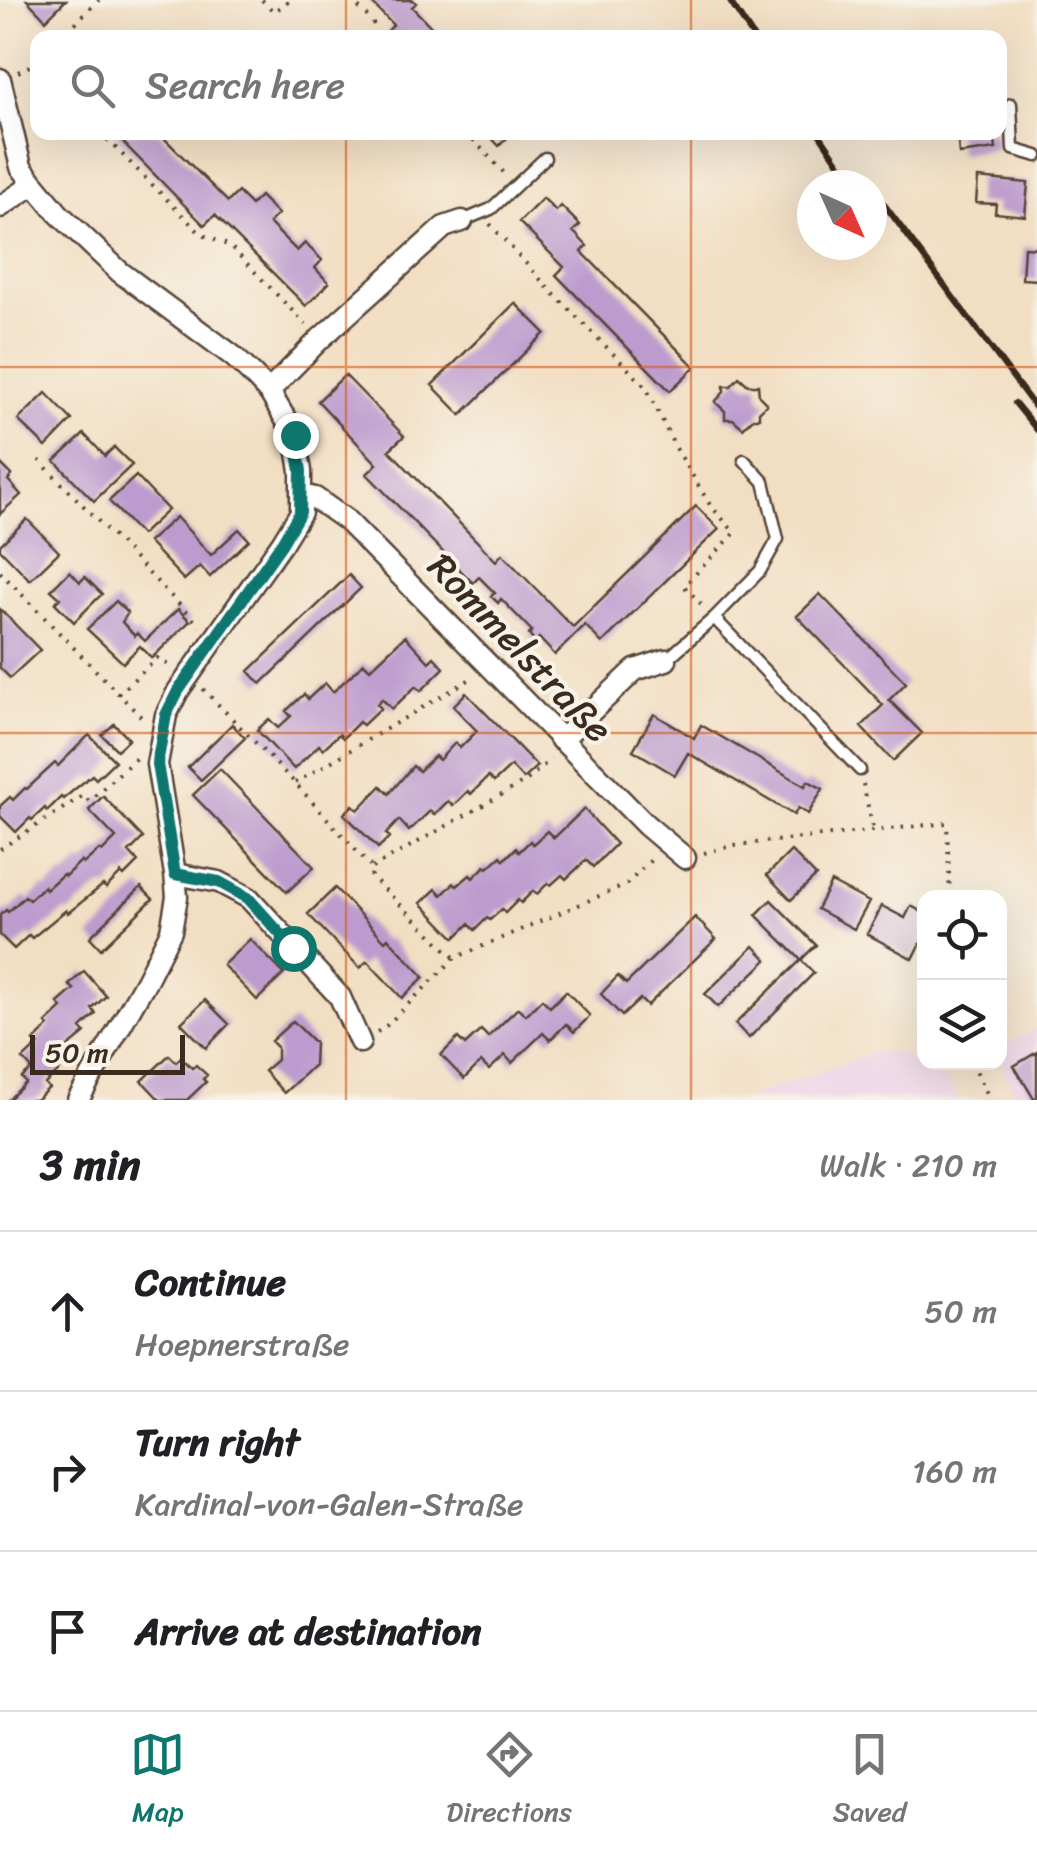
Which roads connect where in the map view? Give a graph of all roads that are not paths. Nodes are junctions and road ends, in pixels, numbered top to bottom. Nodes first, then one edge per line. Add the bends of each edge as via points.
1 (0, 78) edge
2 (1010, 104) dead end
3 (1037, 156) edge
4 (544, 158) dead end
5 (34, 184) junction
6 (0, 207) edge
7 (471, 217) joint
8 (269, 391) junction
9 (744, 460) dead end
10 (301, 495) junction
11 (714, 618) junction
12 (666, 660) joint
13 (564, 743) junction
14 (860, 770) road end
15 (685, 858) road end
16 (175, 874) junction
17 (360, 1042) road end
18 (78, 1100) edge

1 - 5 street via 21,167
2 - 3 lane via 1014,148
4 - 7 lane via 491,209
5 - 6 street
5 - 8 street via 120,272
7 - 8 street via 444,226
8 - 10 street via 295,435
9 - 11 lane via 764,482 778,540 760,572
10 - 13 street, Rommelstraße via 346,520
10 - 16 street via 300,512 166,715 157,764
11 - 12 lane
11 - 14 lane
12 - 13 street via 635,670
13 - 15 street, Rommelstraße
16 - 17 street via 219,882 248,898 340,997
16 - 18 street via 171,930

